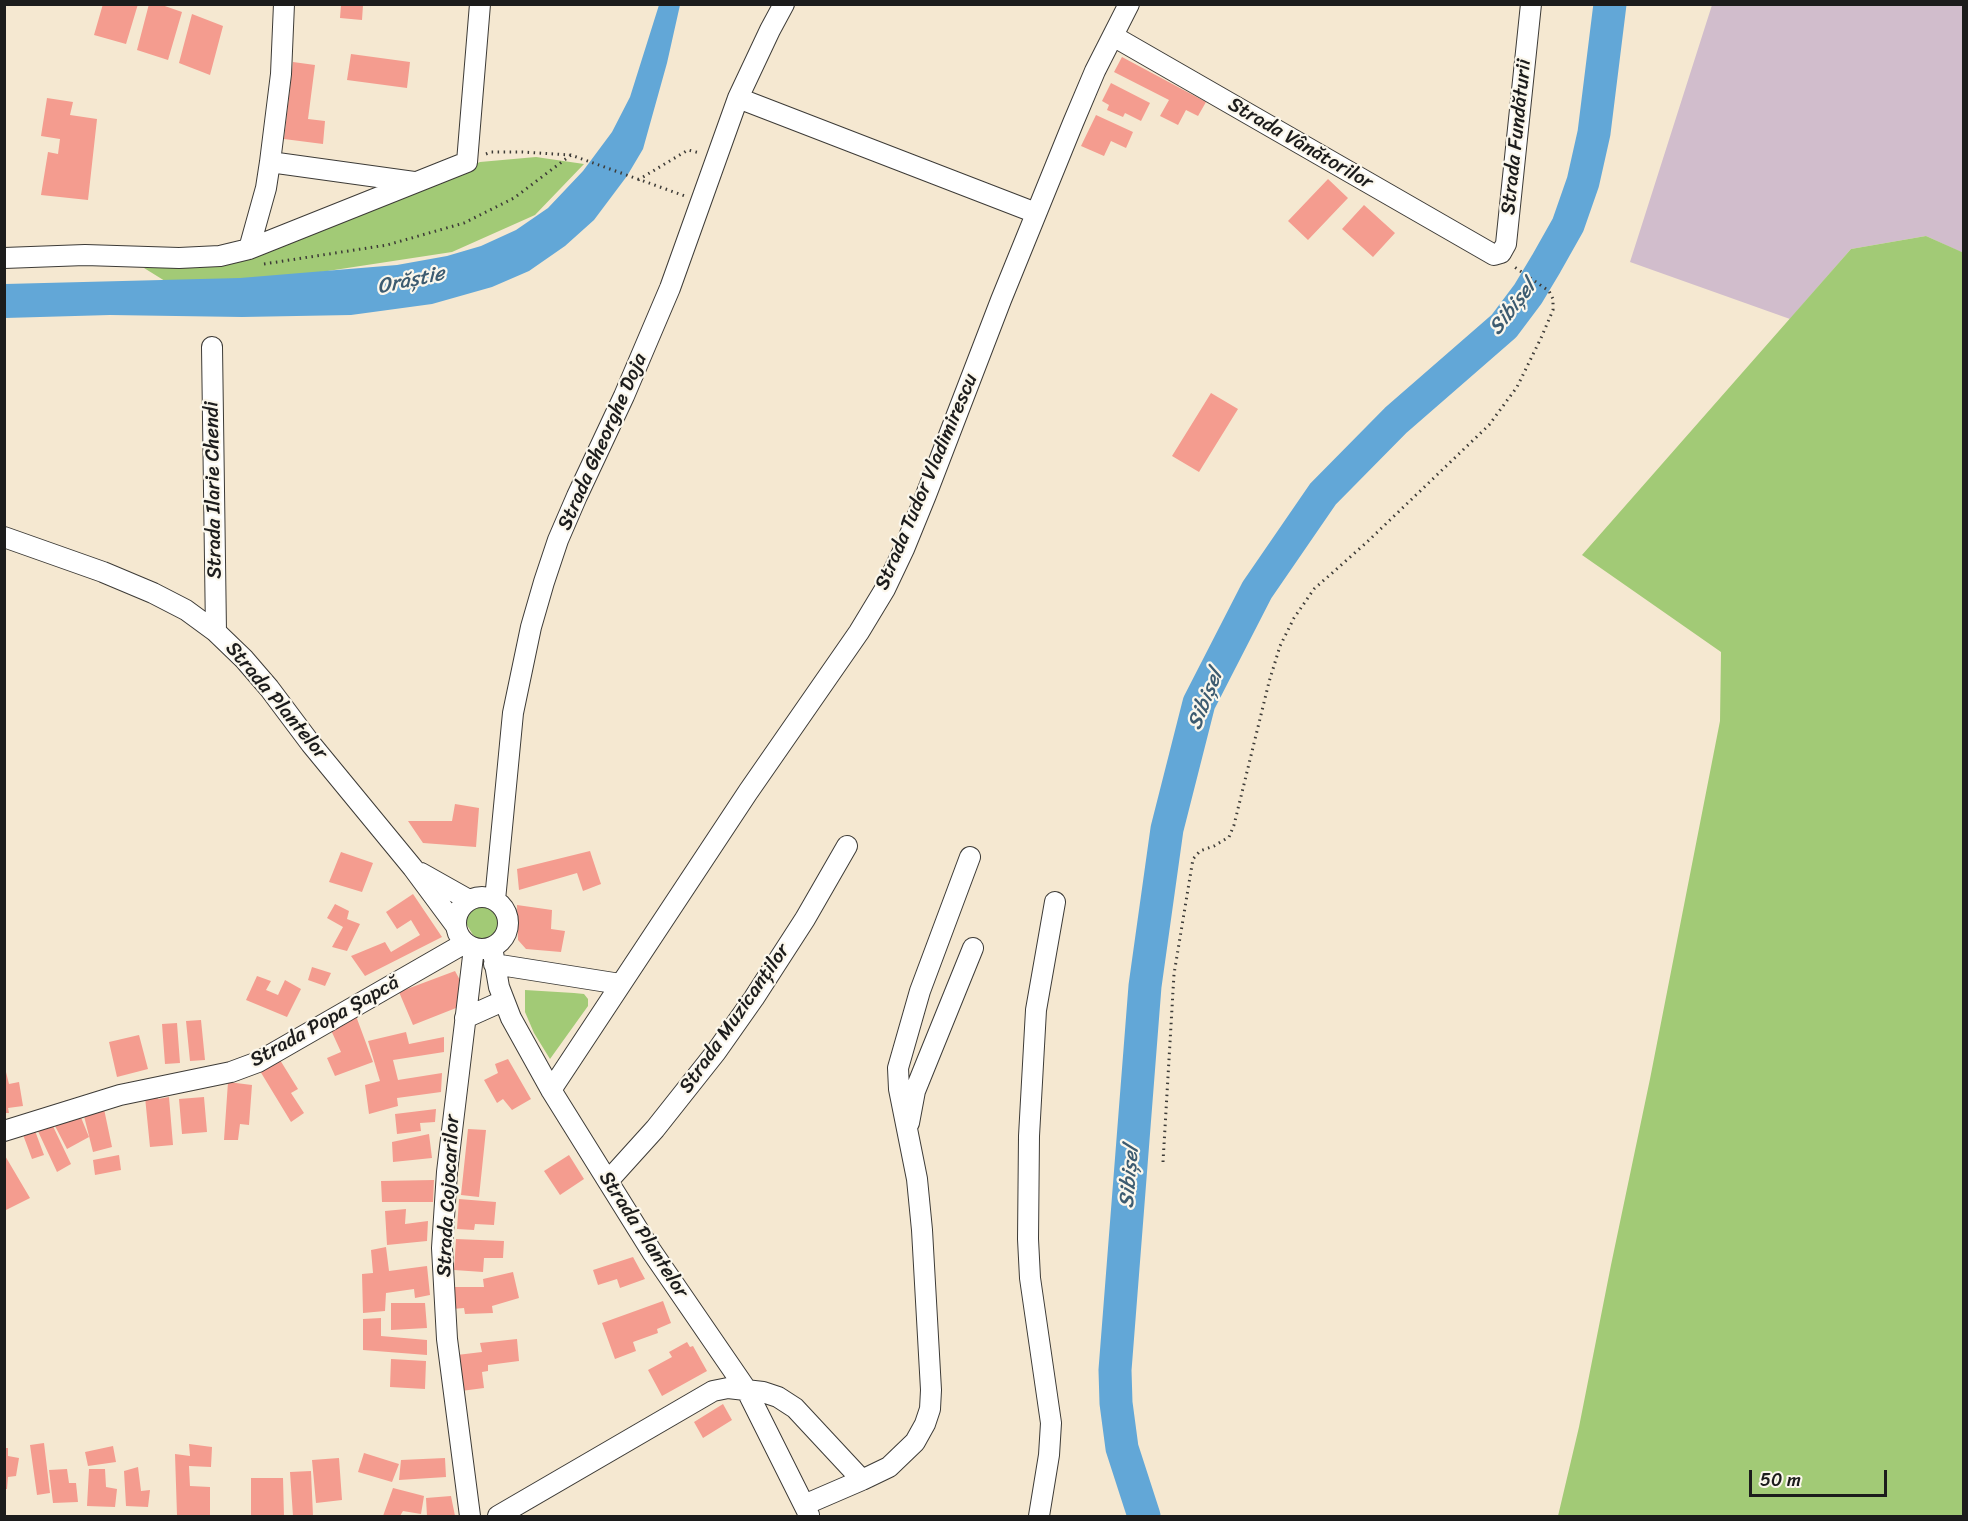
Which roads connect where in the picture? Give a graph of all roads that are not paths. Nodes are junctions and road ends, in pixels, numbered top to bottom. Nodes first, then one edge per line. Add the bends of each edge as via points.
1 (284, 4) edge
2 (480, 4) edge
3 (784, 4) edge
4 (1129, 4) edge
5 (1532, 4) edge
6 (1113, 36) junction
7 (738, 98) junction
8 (270, 162) junction
9 (417, 182) junction
10 (1036, 213) junction
11 (1486, 252) joint
12 (251, 257) junction
13 (4, 258) edge
14 (212, 347) dead end
15 (4, 537) edge
16 (216, 632) junction
17 (847, 846) dead end
18 (970, 857) dead end
19 (413, 868) junction
20 (469, 900) junction
21 (495, 900) junction
22 (1055, 902) dead end
23 (476, 946) junction
24 (973, 948) dead end
25 (620, 984) junction
26 (503, 1001) junction
27 (465, 1018) junction
28 (551, 1090) junction
29 (4, 1131) edge
30 (908, 1132) junction
31 (608, 1181) junction
32 (746, 1389) junction
33 (862, 1480) junction
34 (807, 1510) edge
35 (470, 1516) edge
36 (498, 1516) edge
37 (1040, 1516) edge

1 - 8 street via 281,74
2 - 9 street via 467,162
3 - 7 street, Strada Gheorghe Doja
4 - 6 street, Strada Tudor Vladimirescu
5 - 11 street, Strada Fundăturii via 1506,244 1501,253
6 - 10 street, Strada Tudor Vladimirescu
6 - 11 street, Strada Vânătorilor
7 - 10 street
7 - 21 street, Strada Gheorghe Doja via 658,317 558,540 544,582 513,713
8 - 9 street
8 - 12 street
9 - 12 street
10 - 25 street, Strada Tudor Vladimirescu via 922,506 885,589
12 - 13 street
14 - 16 street, Strada Ilarie Chendi
15 - 16 street, Strada Plantelor via 153,593
16 - 19 street, Strada Plantelor via 269,687
17 - 31 street, Strada Muzicanților via 805,919 722,1043 655,1129
18 - 30 street via 936,943 898,1068
19 - 20 street, Strada Plantelor
19 - 23 street, Strada Plantelor
20 - 21 street
20 - 23 street via 458,911
21 - 23 street via 506,912 508,929 504,937
22 - 37 street via 1036,1010 1029,1136 1030,1278 1051,1423
23 - 25 street
23 - 26 street, Strada Plantelor
23 - 27 street, Strada Cojocarilor
23 - 29 street, Strada Popa Șapcă via 258,1062 231,1072 120,1095
24 - 30 street via 915,1090
25 - 28 street, Strada Tudor Vladimirescu
26 - 27 street
26 - 28 street, Strada Plantelor
27 - 35 street, Strada Cojocarilor via 442,1248 447,1339
28 - 31 street, Strada Plantelor
30 - 33 street via 922,1230 930,1409 915,1442 903,1456
31 - 32 street, Strada Plantelor
32 - 33 street via 778,1397 795,1408
32 - 34 street, Strada Plantelor
32 - 36 street via 713,1391
33 - 34 street

